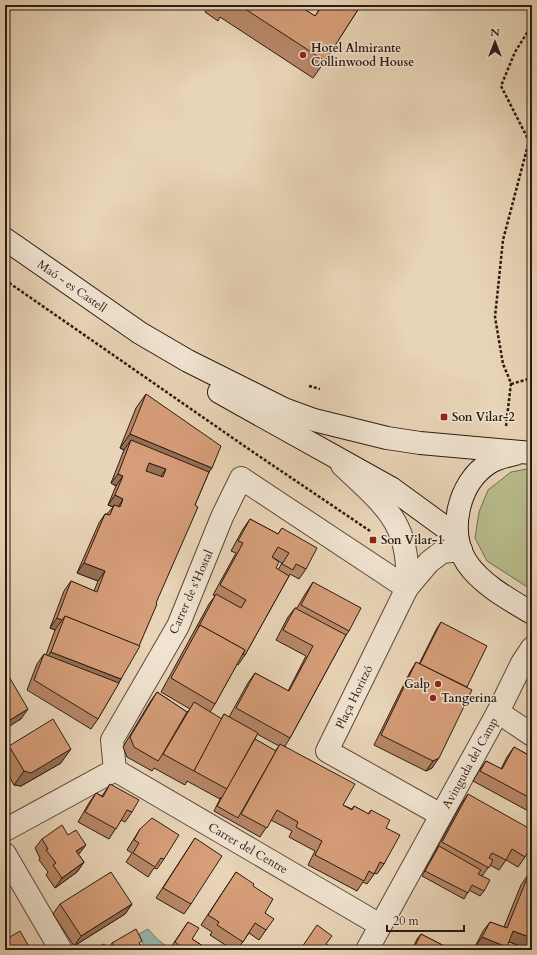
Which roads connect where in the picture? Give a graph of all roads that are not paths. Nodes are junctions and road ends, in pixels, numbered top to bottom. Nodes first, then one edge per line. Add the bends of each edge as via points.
1 (5, 239) edge
2 (140, 333) junction
3 (529, 452) edge
4 (333, 456) junction
5 (459, 543) junction
6 (407, 588) junction
7 (532, 613) edge
8 (532, 648) edge
9 (498, 712) junction
10 (532, 735) edge
11 (115, 770) junction
12 (441, 815) junction
13 (5, 830) edge
14 (5, 854) edge
15 (380, 926) junction
16 (61, 950) edge
17 (367, 950) edge

1 - 2 street, Maó - es Castell
2 - 3 street via 188,361 284,409 314,420 394,439
2 - 4 street via 182,370
3 - 5 street via 489,463 468,484 457,518
4 - 5 street via 390,488
4 - 6 street via 386,506 398,526 406,552
5 - 6 street, Plaça Horitzó via 429,562
5 - 7 street via 468,563 480,577 501,594
6 - 11 street, Carrer de s'Hostal via 241,478 178,626 112,740
6 - 12 street, Plaça Horitzó via 327,752
8 - 9 street, Avinguda del Camp
9 - 10 street
9 - 12 street, Avinguda del Camp
11 - 13 street
11 - 15 street, Carrer del Centre
12 - 15 street, Avinguda del Camp
14 - 16 street
15 - 17 street, Avinguda del Camp

